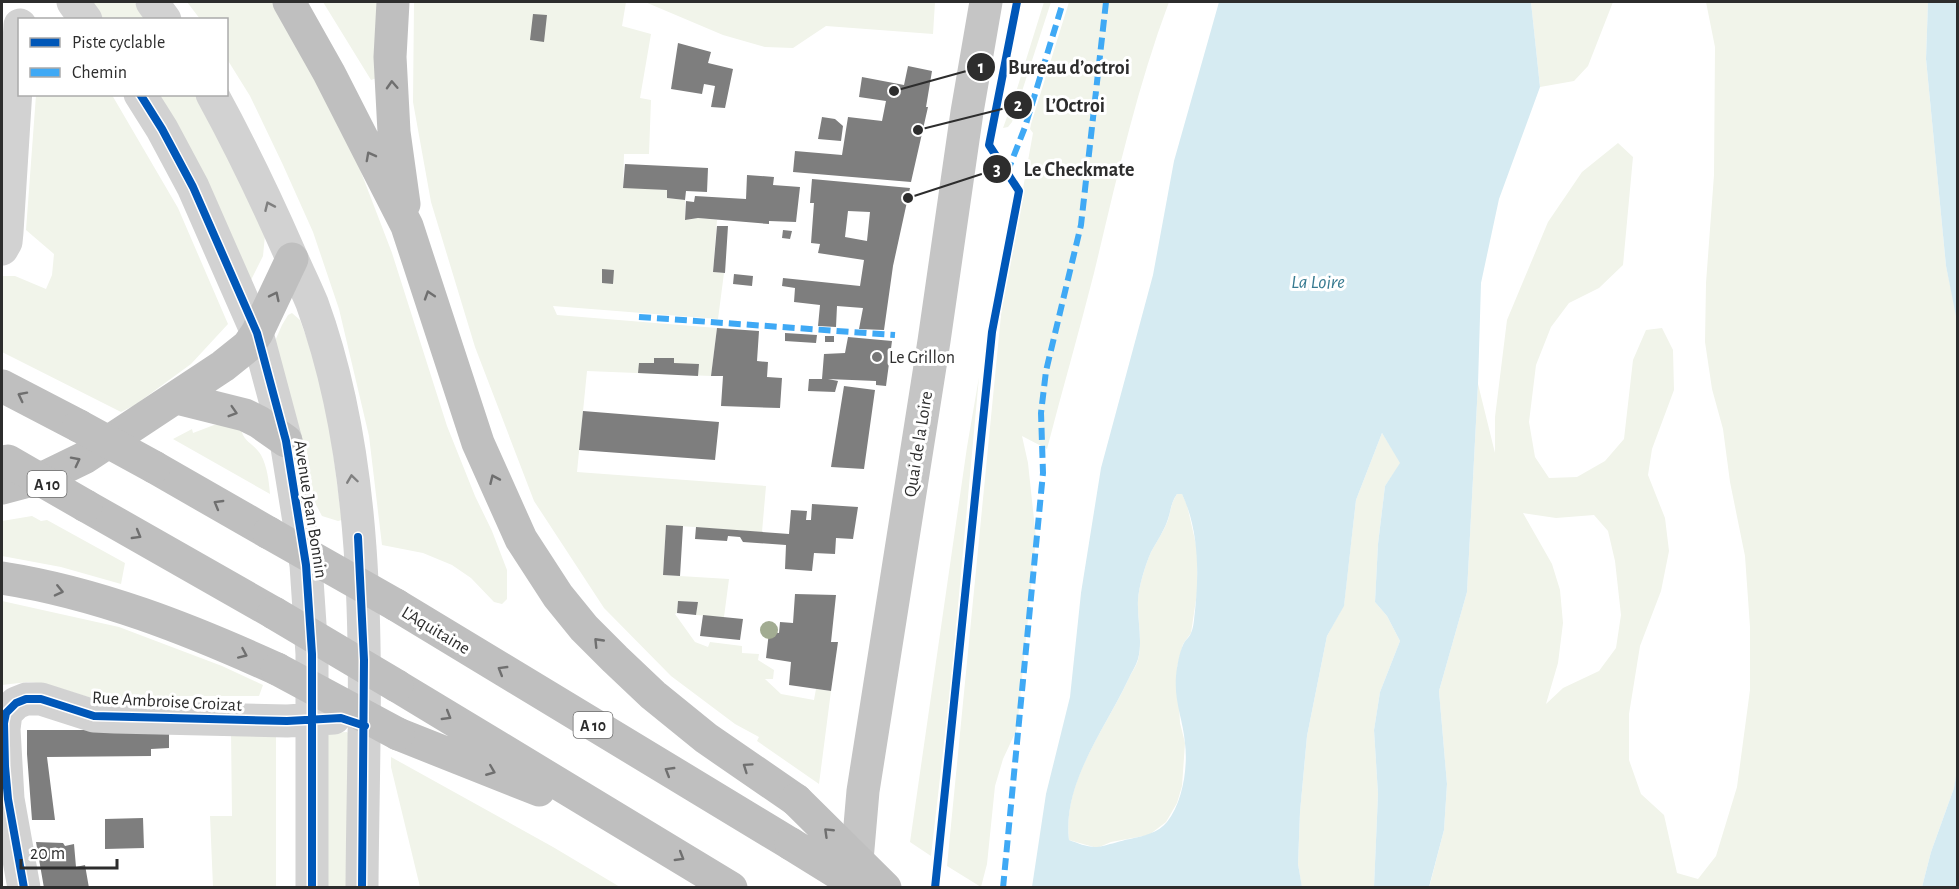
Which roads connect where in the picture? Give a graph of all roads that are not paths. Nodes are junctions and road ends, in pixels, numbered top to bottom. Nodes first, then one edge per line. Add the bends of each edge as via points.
1 (23, 2) edge
2 (73, 2) edge
3 (152, 2) edge
4 (289, 2) edge
5 (393, 2) edge
6 (986, 2) edge
7 (20, 18) edge
8 (85, 18) edge
9 (164, 18) edge
10 (18, 57) edge
11 (141, 96) edge
12 (213, 96) edge
13 (407, 226) junction
14 (2, 249) edge
15 (292, 260) junction
16 (257, 333) junction
17 (2, 386) edge
18 (177, 398) junction
19 (286, 441) junction
20 (4, 469) edge
21 (2, 578) edge
22 (313, 719) junction
23 (365, 726) junction
24 (630, 827) junction
25 (24, 888) edge
26 (312, 888) edge
27 (362, 888) edge
28 (731, 888) edge
29 (854, 888) edge
30 (862, 888) edge
31 (885, 888) edge

1 - 7 street
2 - 8 street
3 - 9 street
13 -> 4 highway
13 -> 5 highway via 394,132 390,57
6 - 29 main road, Quai de la Loire via 863,791
10 - 14 street via 7,232
11 - 16 street, Avenue Jean Bonnin via 193,187
15 -> 12 street via 246,156
31 -> 13 highway, bridge via 796,800 706,738 653,695 584,628 558,596 521,539 478,443
16 -> 15 highway
23 -> 15 street via 358,537 347,442 312,303
16 - 18 highway via 248,346
16 - 19 street, Avenue Jean Bonnin
30 -> 17 highway, L'Aquitaine / A 10, bridge via 396,605 154,467
18 -> 19 highway via 245,415
20 -> 18 highway via 47,476 84,458
19 - 22 street, Avenue Jean Bonnin via 306,565
20 -> 24 highway, A 10, bridge via 86,506 274,613
21 -> 24 highway, bridge via 103,601 205,637 277,669 398,734
22 - 23 street, Rue Ambroise Croizat via 341,718
22 - 25 street, Rue Ambroise Croizat via 94,716 41,699 16,703 6,712 5,756 8,799
22 - 26 street, Avenue Jean Bonnin
23 - 27 street
24 -> 28 highway, A 10

